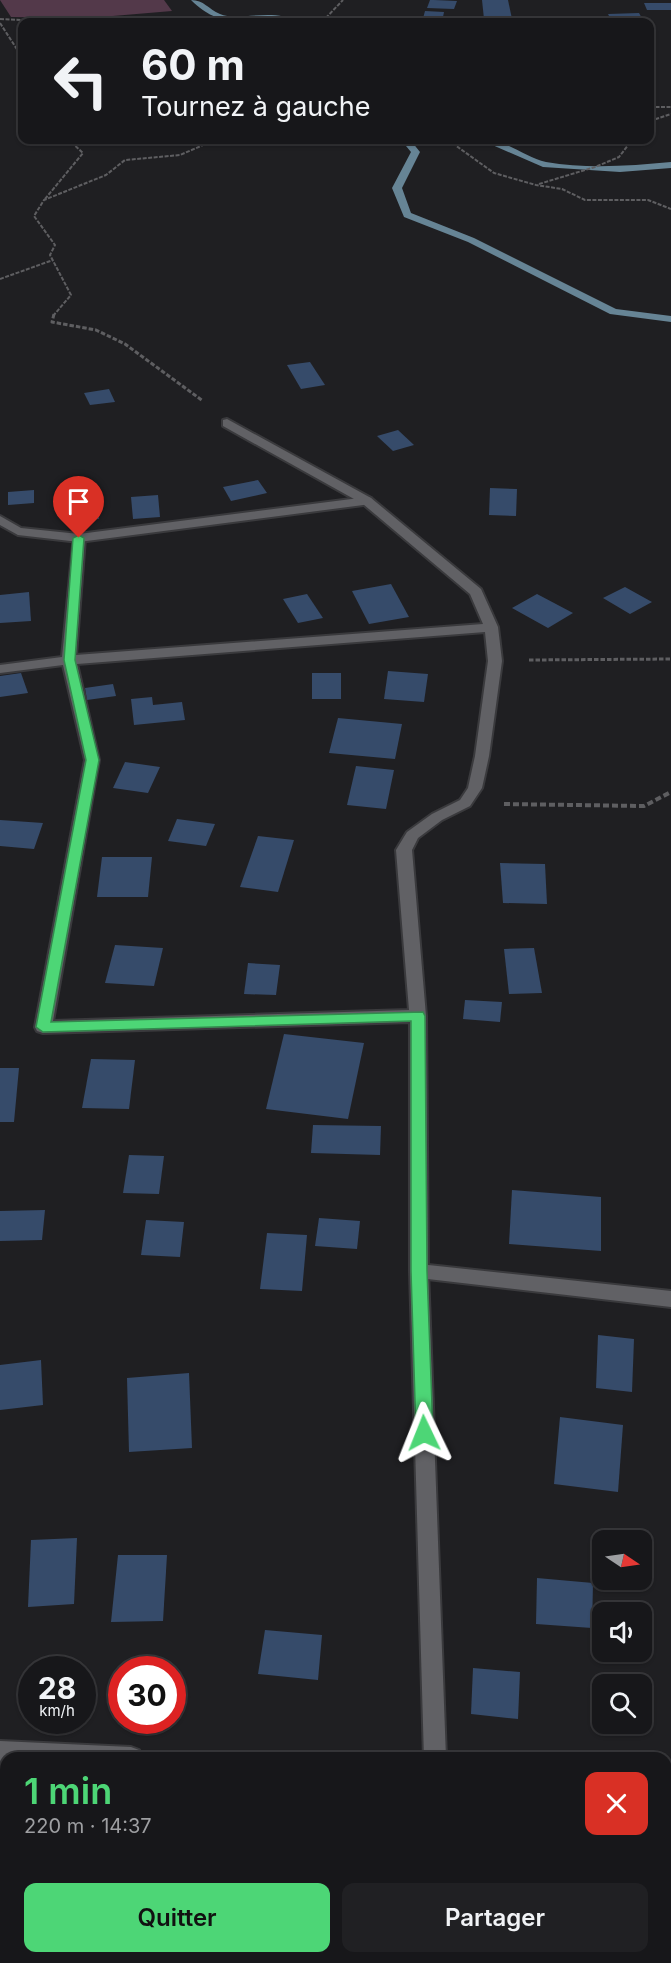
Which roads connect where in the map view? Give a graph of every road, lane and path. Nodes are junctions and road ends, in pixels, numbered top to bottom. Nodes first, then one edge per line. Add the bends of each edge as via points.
1 (343, 0) edge
2 (326, 18) edge
3 (0, 19) edge
4 (18, 19) edge
5 (0, 23) edge
6 (18, 51) edge
7 (654, 107) edge
8 (671, 107) edge
9 (671, 114) edge
10 (654, 120) edge
11 (73, 144) edge
12 (206, 144) edge
13 (454, 144) edge
14 (629, 144) edge
15 (536, 185) junction
16 (45, 200) junction
17 (671, 209) edge
18 (52, 260) junction
19 (0, 279) edge
20 (227, 423) joint
21 (367, 501) junction
22 (0, 520) edge
23 (79, 538) junction
24 (491, 627) junction
25 (671, 659) edge
26 (69, 660) junction
27 (495, 661) junction
28 (0, 669) edge
29 (671, 792) edge
30 (465, 803) junction
31 (418, 1016) junction
32 (419, 1271) junction
33 (671, 1299) edge
34 (435, 1752) edge

1 - 2 path
3 - 4 path
5 - 6 path
7 - 8 path
9 - 10 path
11 - 16 path via 83,153
12 - 16 path via 180,155 125,160 106,174
13 - 15 path via 494,173
14 - 15 path via 619,157
15 - 17 path via 562,189 585,200 648,200
16 - 18 path via 34,216 55,245
18 - 19 path
18 - 20 path via 71,295 52,322 96,330 125,344 204,401
20 - 21 street
21 - 23 street
21 - 24 street via 476,592
22 - 23 street via 18,531
23 - 26 street
24 - 26 street
24 - 27 street
25 - 27 path
26 - 28 street
26 - 31 street via 93,760 43,1027
27 - 30 street via 482,756 474,788
29 - 30 path via 644,806
30 - 31 street via 412,834 404,850
31 - 32 street
32 - 33 street
32 - 34 street

